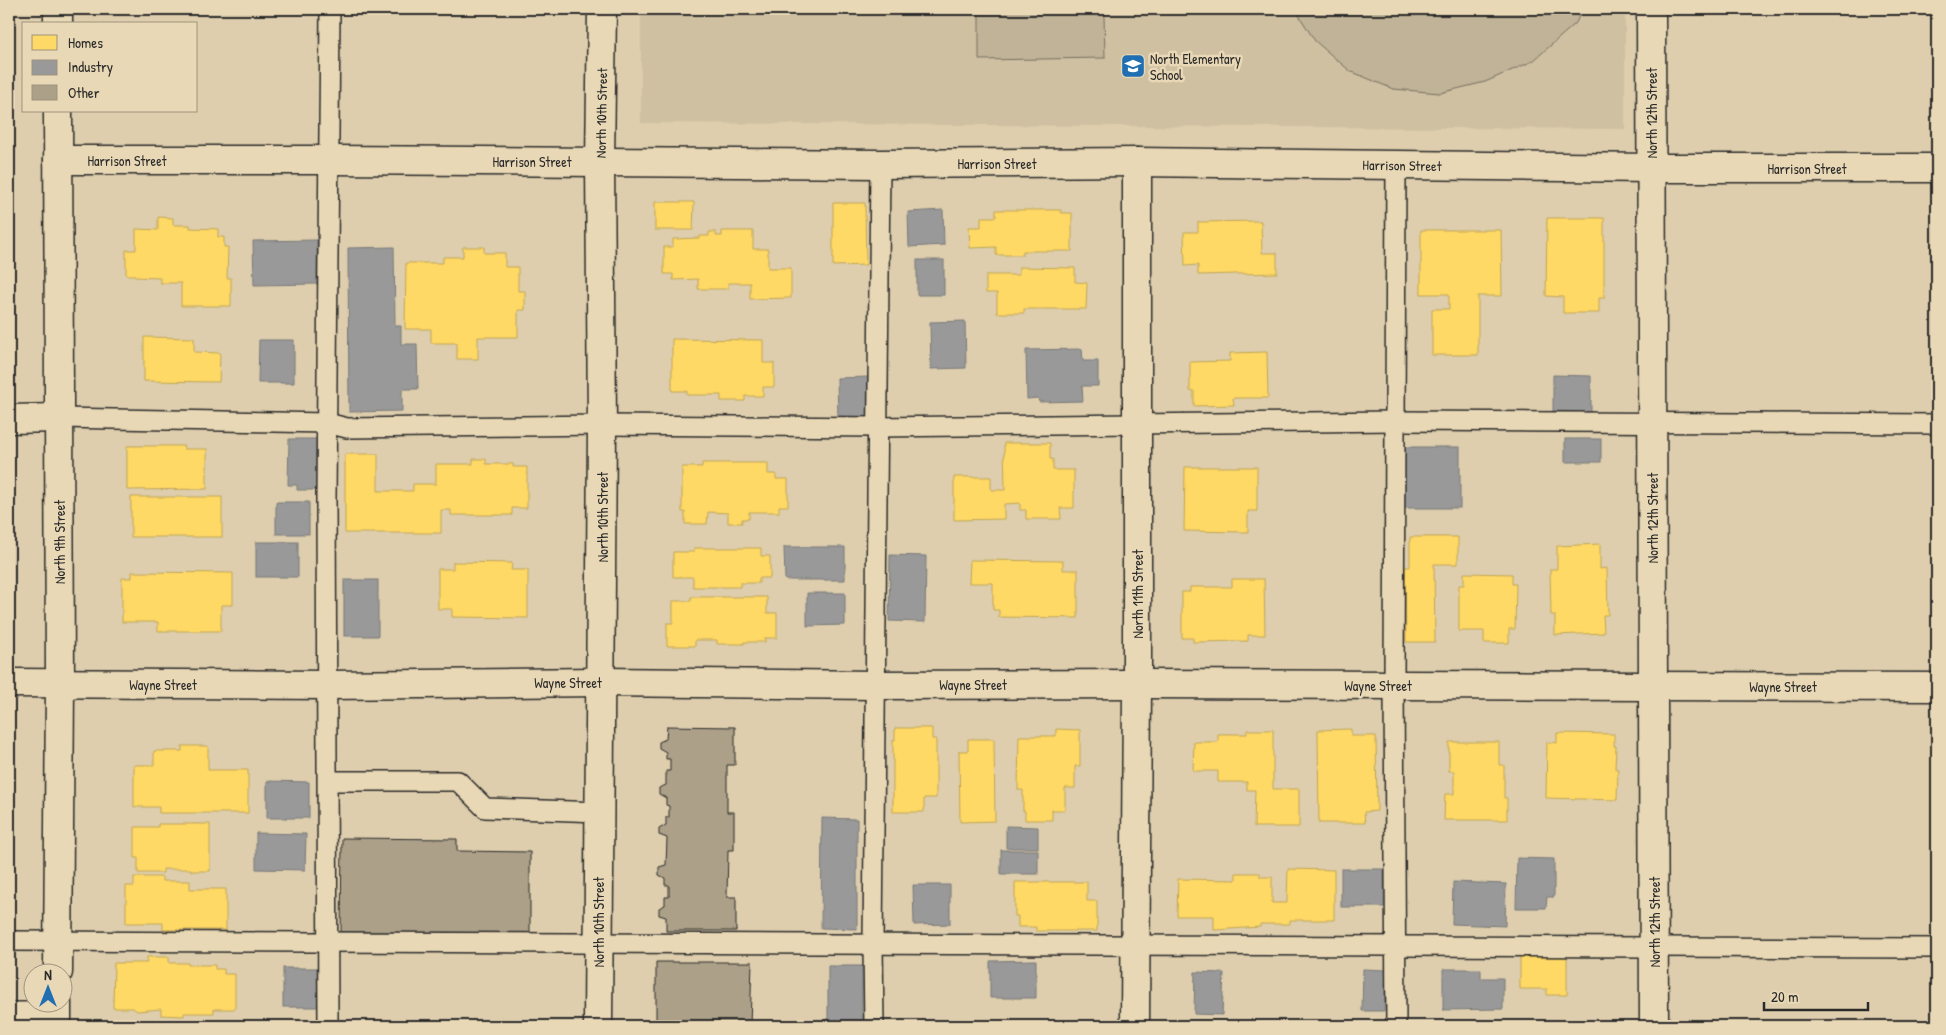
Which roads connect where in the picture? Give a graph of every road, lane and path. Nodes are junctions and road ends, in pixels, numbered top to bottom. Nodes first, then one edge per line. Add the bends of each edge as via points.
1 (58, 9) edge
2 (330, 9) edge
3 (602, 9) edge
4 (1651, 9) edge
5 (58, 22) edge
6 (58, 112) edge
7 (58, 160) junction
8 (330, 160) junction
9 (600, 162) junction
10 (1136, 162) junction
11 (880, 164) junction
12 (1396, 165) junction
13 (1652, 168) junction
14 (1937, 168) edge
15 (58, 418) junction
16 (9, 419) edge
17 (1395, 421) junction
18 (1652, 422) junction
19 (327, 423) junction
20 (1937, 424) edge
21 (602, 425) junction
22 (1137, 425) junction
23 (877, 427) junction
24 (601, 682) junction
25 (9, 683) edge
26 (60, 684) junction
27 (1137, 684) junction
28 (328, 685) junction
29 (876, 685) junction
30 (1394, 685) junction
31 (1653, 686) junction
32 (1937, 687) edge
33 (328, 781) junction
34 (599, 812) junction
35 (9, 941) edge
36 (58, 942) junction
37 (328, 942) junction
38 (598, 943) junction
39 (873, 944) junction
40 (1136, 945) junction
41 (1396, 946) junction
42 (1654, 947) junction
43 (1937, 948) edge
44 (58, 962) edge
45 (9, 1012) edge
46 (57, 1014) edge
47 (328, 1026) edge
48 (598, 1026) edge
49 (874, 1026) edge
50 (1135, 1026) edge
51 (1396, 1026) edge
52 (1654, 1026) edge

1 - 5 street
2 - 8 lane
3 - 9 street, North 10th Street
4 - 13 street, North 12th Street
6 - 7 street, North 9th Street
7 - 8 street, Harrison Street
7 - 15 street, North 9th Street
8 - 9 street, Harrison Street
8 - 19 lane
9 - 11 street, Harrison Street
9 - 21 street, North 10th Street
10 - 11 street, Harrison Street
10 - 12 street, Harrison Street
10 - 22 street, North 11th Street
11 - 23 lane
12 - 13 street, Harrison Street
12 - 17 lane
13 - 14 street, Harrison Street
13 - 18 street, North 12th Street
15 - 16 street
15 - 19 lane
15 - 26 street, North 9th Street
17 - 18 lane
17 - 22 lane
17 - 30 lane
18 - 20 lane
18 - 31 street, North 12th Street
19 - 21 lane via 347,428
19 - 28 lane
21 - 23 lane
21 - 24 street, North 10th Street
22 - 23 lane
22 - 27 street, North 11th Street
23 - 29 lane
24 - 28 street, Wayne Street
24 - 29 street, Wayne Street
24 - 34 street, North 10th Street
25 - 26 street, Wayne Street
26 - 28 street, Wayne Street
26 - 36 street, North 9th Street
27 - 29 street, Wayne Street
27 - 30 street, Wayne Street
27 - 40 street, North 11th Street
28 - 33 lane
29 - 39 lane
30 - 31 street, Wayne Street
30 - 41 lane
31 - 32 street, Wayne Street
31 - 42 street, North 12th Street
33 - 34 lane via 458,781 485,808
33 - 37 lane
34 - 38 street, North 10th Street
35 - 36 lane
36 - 37 lane
36 - 44 street, North 9th Street
37 - 38 lane
37 - 47 lane
38 - 39 lane
38 - 48 street, North 10th Street
39 - 40 lane
39 - 49 lane
40 - 41 lane
40 - 50 street, North 11th Street
41 - 42 lane
41 - 51 lane
42 - 43 lane
42 - 52 street, North 12th Street
45 - 46 lane

